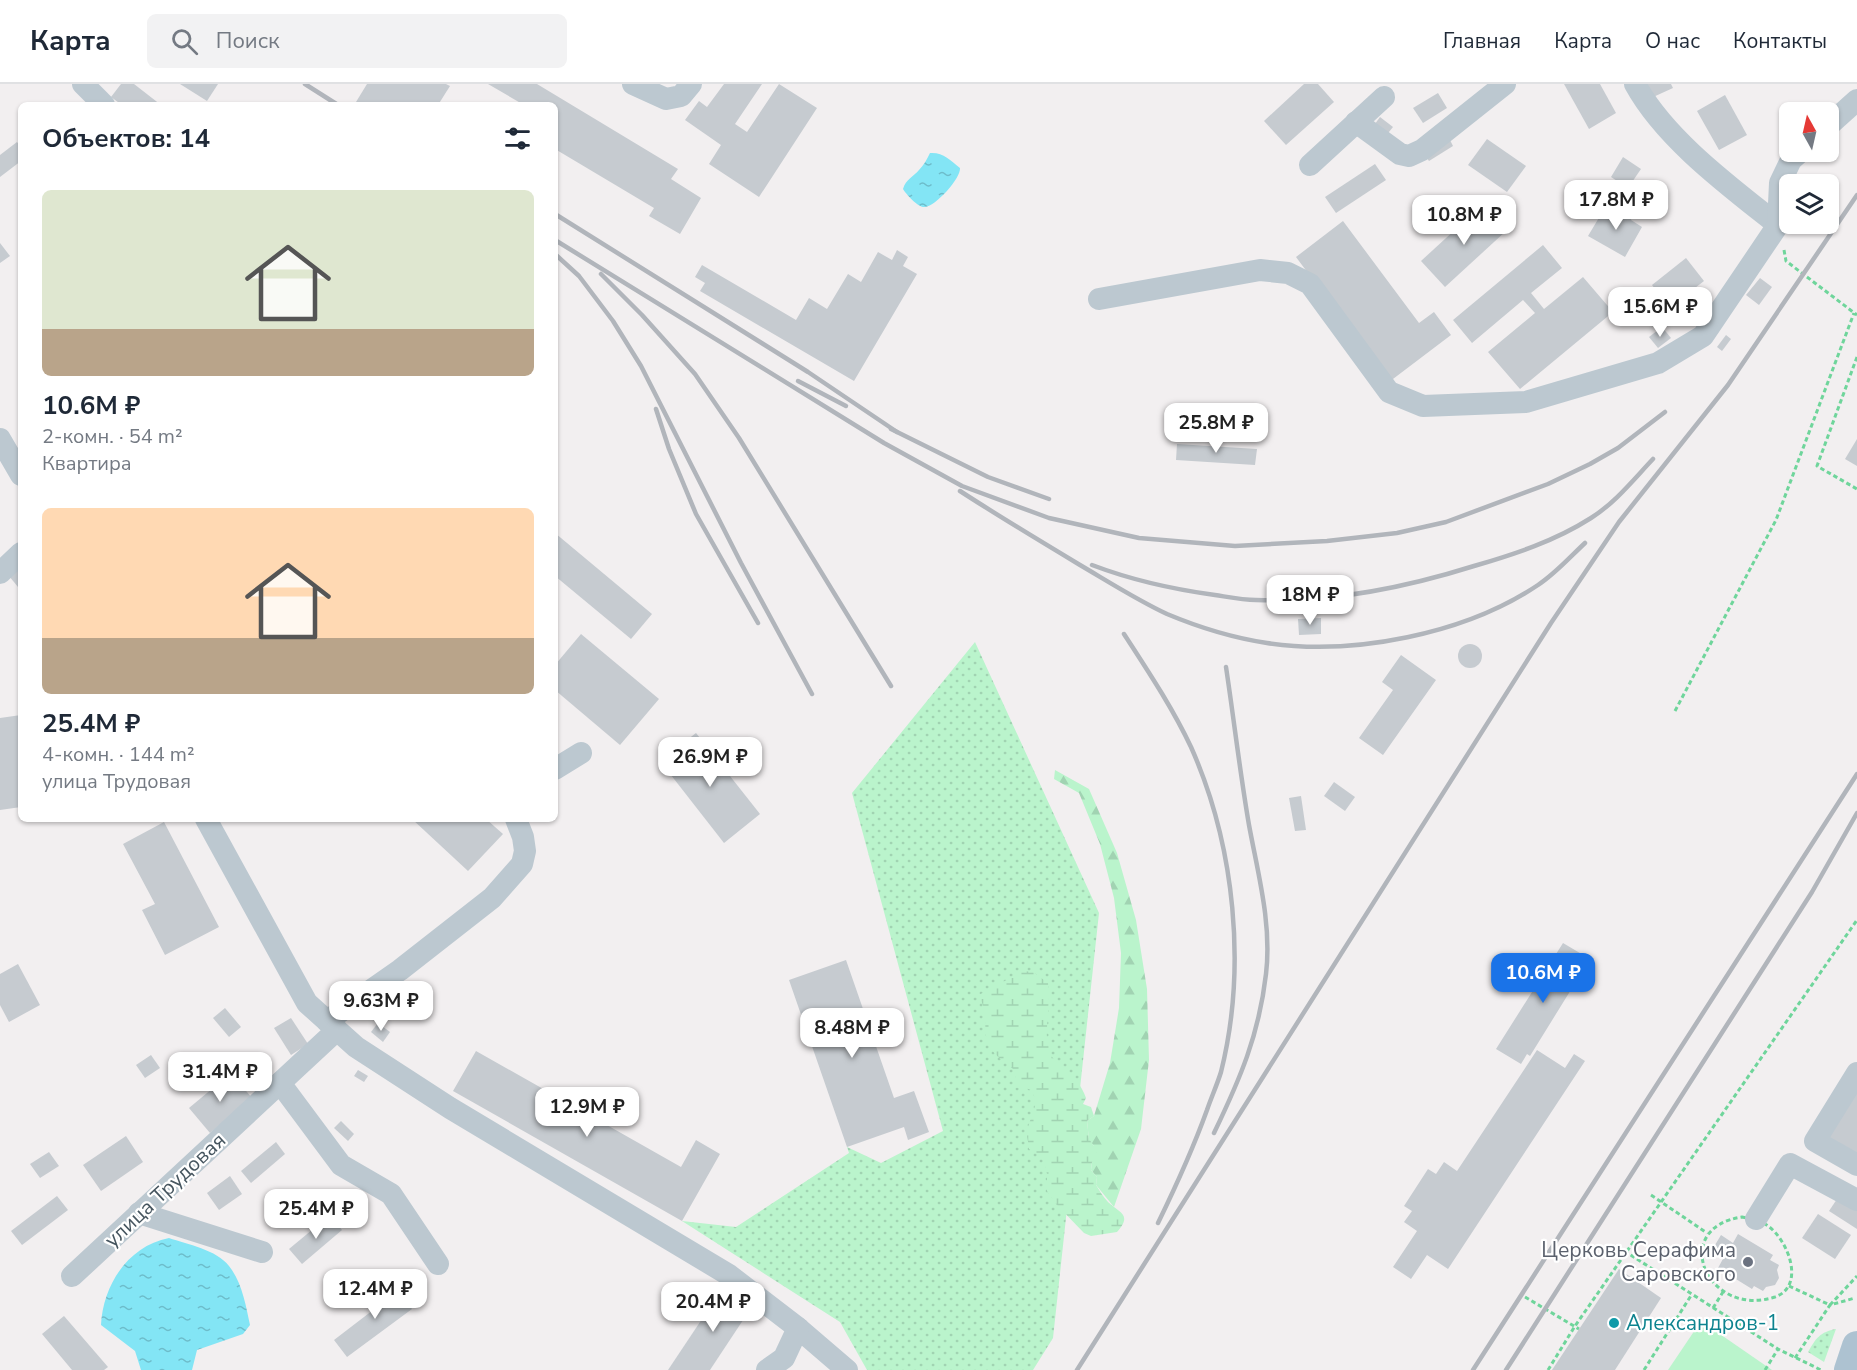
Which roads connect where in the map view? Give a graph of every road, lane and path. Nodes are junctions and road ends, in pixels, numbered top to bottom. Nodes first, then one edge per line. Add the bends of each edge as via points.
1 (83, 84) edge
2 (633, 84) edge
3 (691, 84) edge
4 (1505, 84) edge
5 (1635, 84) edge
6 (1848, 84) edge
7 (1857, 93) edge
8 (1384, 97) dead end
9 (1857, 100) edge
10 (101, 102) edge
11 (1839, 116) edge
12 (1356, 122) junction
13 (1790, 162) edge
14 (1310, 165) dead end
15 (1778, 225) junction
16 (1099, 299) dead end
17 (1855, 314) edge
18 (1857, 357) edge
19 (0, 439) edge
20 (18, 470) edge
21 (1857, 489) edge
22 (18, 557) edge
23 (0, 573) edge
24 (1675, 711) dead end
25 (581, 753) dead end
26 (558, 768) edge
27 (208, 822) edge
28 (517, 822) edge
29 (1857, 920) edge
30 (332, 1026) junction
31 (1857, 1073) edge
32 (280, 1083) junction
33 (1857, 1166) edge
34 (1652, 1195) dead end
35 (1857, 1200) edge
36 (1661, 1202) junction
37 (139, 1213) junction
38 (1756, 1220) junction
39 (1707, 1233) junction
40 (1618, 1247) dead end
41 (262, 1252) dead end
42 (1627, 1252) junction
43 (438, 1264) dead end
44 (72, 1276) dead end
45 (1857, 1276) edge
46 (1789, 1286) junction
47 (1723, 1292) junction
48 (1692, 1294) junction
49 (1525, 1297) dead end
50 (1855, 1298) dead end
51 (1830, 1305) junction
52 (1713, 1308) junction
53 (1575, 1326) junction
54 (798, 1328) junction
55 (1579, 1329) dead end
56 (1857, 1346) edge
57 (1778, 1349) junction
58 (1796, 1358) junction
59 (767, 1370) edge
60 (847, 1370) edge
61 (1548, 1370) edge
62 (1644, 1370) edge
63 (1765, 1370) edge
64 (1821, 1370) edge
65 (1849, 1370) edge

1 - 10 street
2 - 3 street via 666,99 681,96
4 - 12 street via 1409,156 1400,154
5 - 15 street via 1645,103 1704,165
6 - 7 street
8 - 12 street
9 - 11 street
12 - 14 street
13 - 15 street via 1780,183
15 - 16 street via 1703,336 1658,363 1526,402 1423,406 1389,392 1310,284 1288,273 1260,270
15 - 17 path via 1786,261
17 - 24 path via 1776,520
18 - 21 path via 1817,466
19 - 20 street
22 - 23 street
25 - 26 street
27 - 30 street via 307,1003
28 - 30 street, улица Трудовая via 524,837 522,864 492,898
29 - 36 path
30 - 32 street, улица Трудовая
30 - 54 street via 356,1047 450,1108 729,1275
31 - 33 street via 1815,1141
32 - 37 street, улица Трудовая
32 - 43 street via 341,1165 391,1194
34 - 36 path
35 - 38 street via 1790,1164
36 - 39 path
36 - 42 path
37 - 41 street
37 - 44 street, улица Трудовая
38 - 39 path via 1728,1219
38 - 46 path via 1769,1226 1782,1240 1790,1260
39 - 47 path via 1703,1263 1707,1277
40 - 42 path
42 - 48 path
42 - 53 path
45 - 51 path
46 - 47 path via 1775,1297 1756,1300 1737,1299
46 - 51 path
47 - 52 path
48 - 52 path
48 - 62 path
49 - 53 path
50 - 51 path
51 - 58 path
52 - 57 path
53 - 55 path
53 - 61 path
54 - 59 street via 784,1358
54 - 60 street
56 - 65 main road
57 - 58 path
57 - 63 path
58 - 64 path

